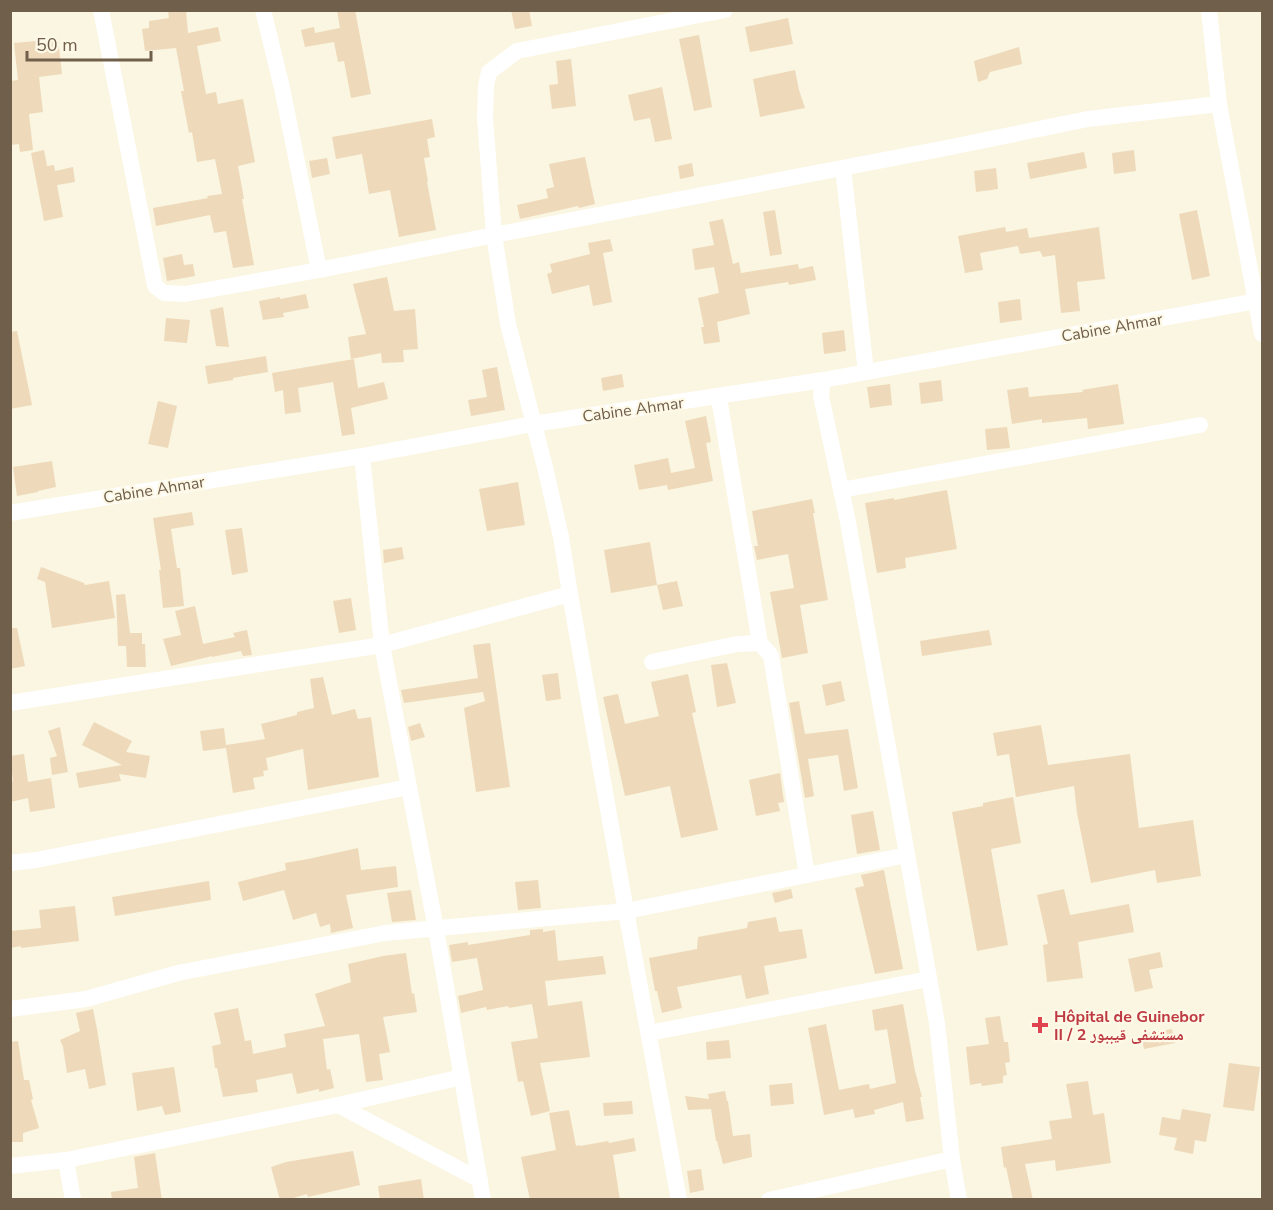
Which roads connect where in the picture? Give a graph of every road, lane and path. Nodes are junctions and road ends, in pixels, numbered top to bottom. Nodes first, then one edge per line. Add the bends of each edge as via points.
1 (101, 10) edge
2 (264, 10) edge
3 (724, 10) edge
4 (1209, 10) edge
5 (1219, 104) junction
6 (843, 168) junction
7 (494, 235) junction
8 (319, 270) junction
9 (1259, 301) edge
10 (1263, 334) edge
11 (866, 372) junction
12 (822, 380) junction
13 (716, 397) junction
14 (533, 424) junction
15 (1200, 425) dead end
16 (362, 456) junction
17 (841, 490) junction
18 (10, 513) edge
19 (570, 594) junction
20 (760, 644) junction
21 (382, 645) junction
22 (652, 662) dead end
23 (10, 703) edge
24 (409, 787) junction
25 (907, 855) junction
26 (10, 863) edge
27 (807, 875) junction
28 (626, 911) junction
29 (436, 929) junction
30 (929, 979) junction
31 (10, 1009) edge
32 (649, 1033) junction
33 (462, 1077) junction
34 (338, 1105) junction
35 (952, 1159) junction
36 (66, 1160) junction
37 (10, 1166) edge
38 (480, 1180) junction
39 (73, 1200) edge
40 (483, 1200) edge
41 (679, 1200) edge
42 (769, 1200) edge
43 (959, 1200) edge

1 - 8 street via 155,286 164,293 185,294
2 - 8 street
3 - 7 street via 517,51 489,72 485,118
4 - 5 street
5 - 6 street via 1088,119
5 - 9 street
6 - 7 street
6 - 11 street
7 - 8 street
7 - 14 street via 508,324
9 - 10 street
9 - 11 street, Cabine Ahmar
11 - 12 street, Cabine Ahmar
12 - 13 street, Cabine Ahmar
12 - 17 street via 821,396
13 - 14 street, Cabine Ahmar
13 - 20 street
14 - 16 street, Cabine Ahmar
14 - 19 street via 555,509
15 - 17 street
16 - 18 street, Cabine Ahmar
16 - 21 street
17 - 25 street
19 - 21 street
19 - 28 street
20 - 22 street via 737,644
20 - 27 street via 771,656
21 - 23 street
21 - 24 street
24 - 26 street
24 - 29 street
25 - 27 street
25 - 30 street
27 - 28 street
28 - 29 street
28 - 32 street
29 - 31 street via 385,933 178,973 86,999
29 - 33 street
30 - 32 street
30 - 35 street
32 - 41 street
33 - 34 street
33 - 38 street
34 - 36 street
34 - 38 street
35 - 42 street
35 - 43 street
36 - 37 street
36 - 39 street
38 - 40 street

